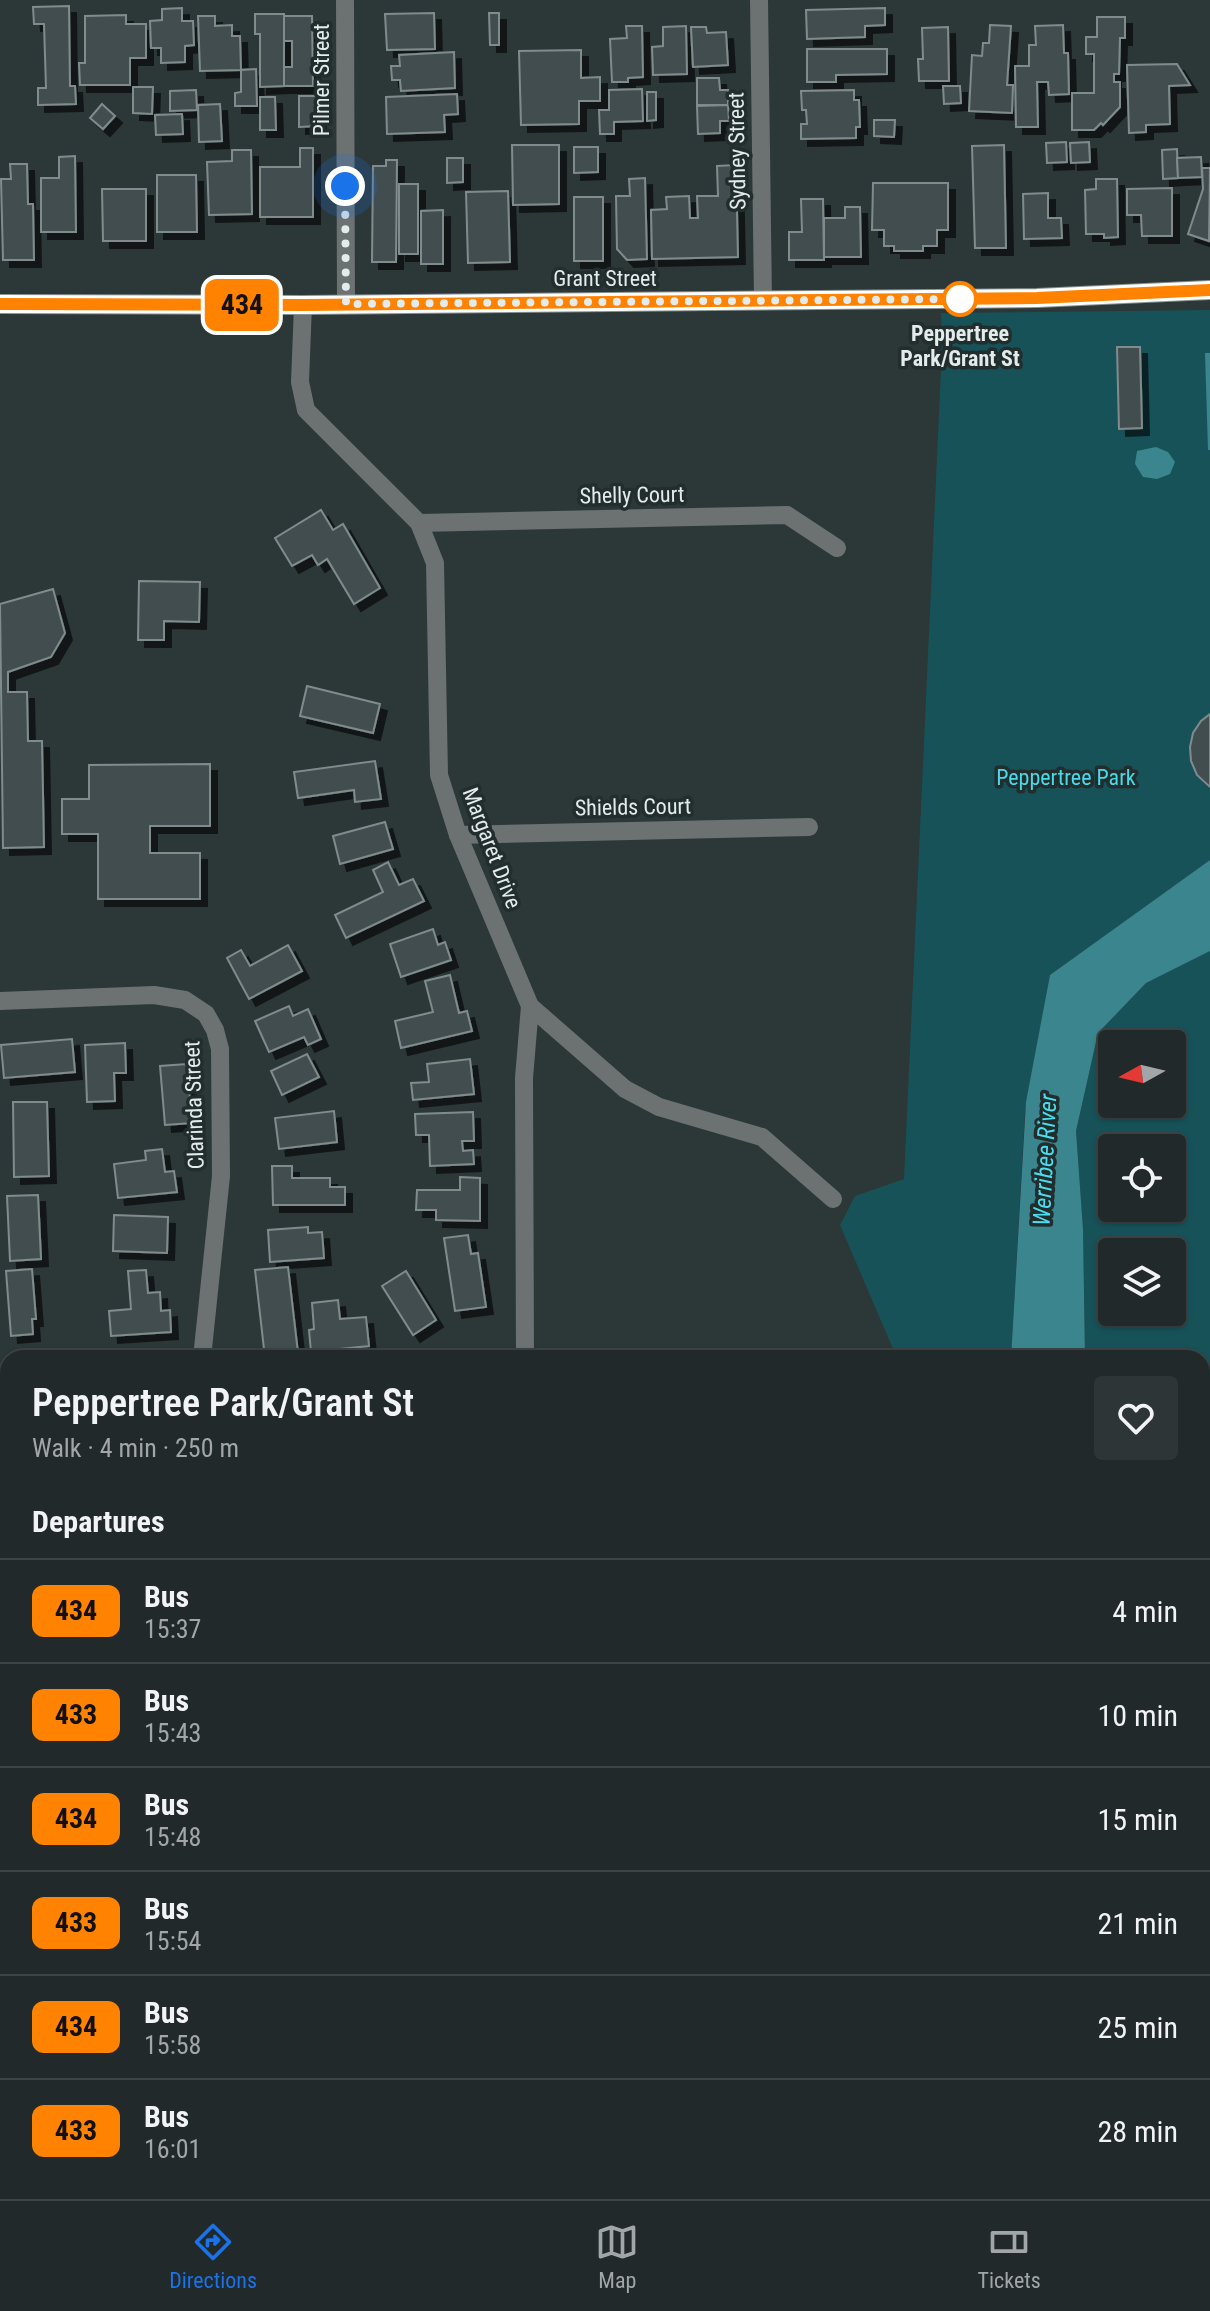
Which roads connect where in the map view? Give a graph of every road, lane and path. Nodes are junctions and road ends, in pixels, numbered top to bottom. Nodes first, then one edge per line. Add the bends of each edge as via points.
1 (345, 0) edge
2 (759, 0) edge
3 (1210, 290) edge
4 (763, 301) junction
5 (0, 304) edge
6 (346, 304) junction
7 (303, 305) junction
8 (419, 523) junction
9 (837, 548) dead end
10 (809, 827) dead end
11 (458, 835) junction
12 (0, 1001) edge
13 (530, 1006) junction
14 (833, 1199) dead end
15 (203, 1350) edge
16 (525, 1350) edge

1 - 6 street, Pilmer Street
2 - 4 street, Sydney Street
3 - 4 main road, Grant Street
4 - 6 main road, Grant Street
5 - 7 main road, Grant Street
6 - 7 main road, Grant Street
7 - 8 street, Margaret Drive via 300,382 306,410
8 - 9 street, Shelly Court via 787,515
8 - 11 street, Margaret Drive via 435,563 439,775
10 - 11 street, Shields Court
11 - 13 street, Margaret Drive
12 - 15 street, Clarinda Street via 154,995 185,1000 206,1014 220,1049 221,1176
13 - 14 street via 625,1089 659,1107 762,1137
13 - 16 street, Margaret Drive via 524,1078

